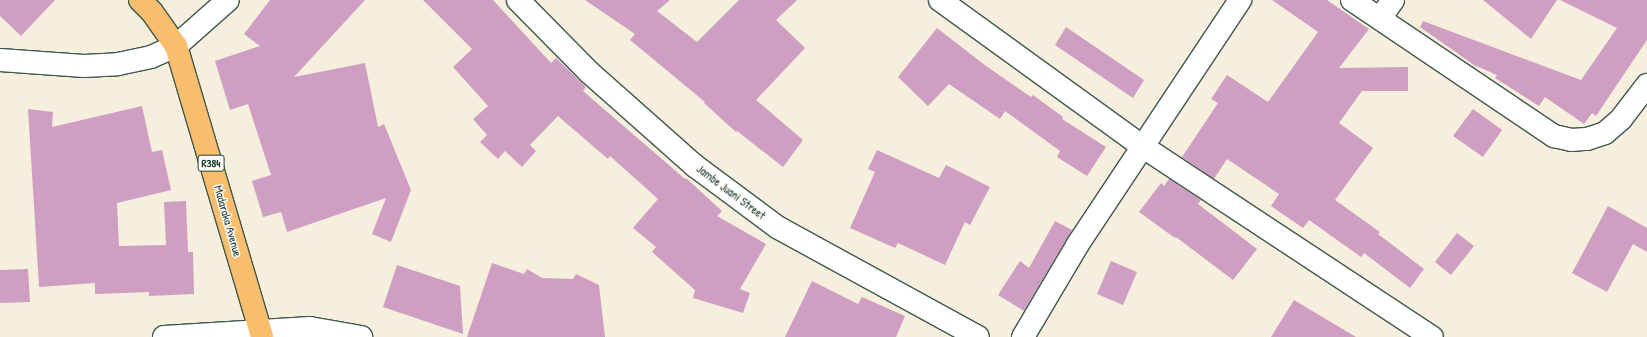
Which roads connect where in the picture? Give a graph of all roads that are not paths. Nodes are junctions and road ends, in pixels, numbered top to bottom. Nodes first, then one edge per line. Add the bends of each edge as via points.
1 (140, 0) edge
2 (228, 0) edge
3 (518, 0) edge
4 (940, 0) edge
5 (1240, 0) edge
6 (1352, 0) edge
7 (1393, 0) edge
8 (1380, 18) junction
9 (176, 46) junction
10 (0, 60) edge
11 (1647, 84) edge
12 (1142, 146) junction
13 (262, 334) edge
14 (164, 337) edge
15 (361, 337) edge
16 (978, 337) edge
17 (1023, 337) edge
18 (1432, 337) edge

1 - 9 main road, Madaraka Avenue / R384 via 152,12
2 - 9 street
3 - 16 street, Jambe Juani Street via 589,72 695,166 777,227
4 - 12 street
5 - 12 street
6 - 8 street
7 - 8 street
8 - 11 street via 1554,136 1571,140 1587,139 1604,133 1621,119
9 - 10 street via 151,56 118,64 84,66
9 - 13 main road, Madaraka Avenue / R384
12 - 17 street via 1078,244
12 - 18 street
13 - 14 street
13 - 15 street via 310,328

